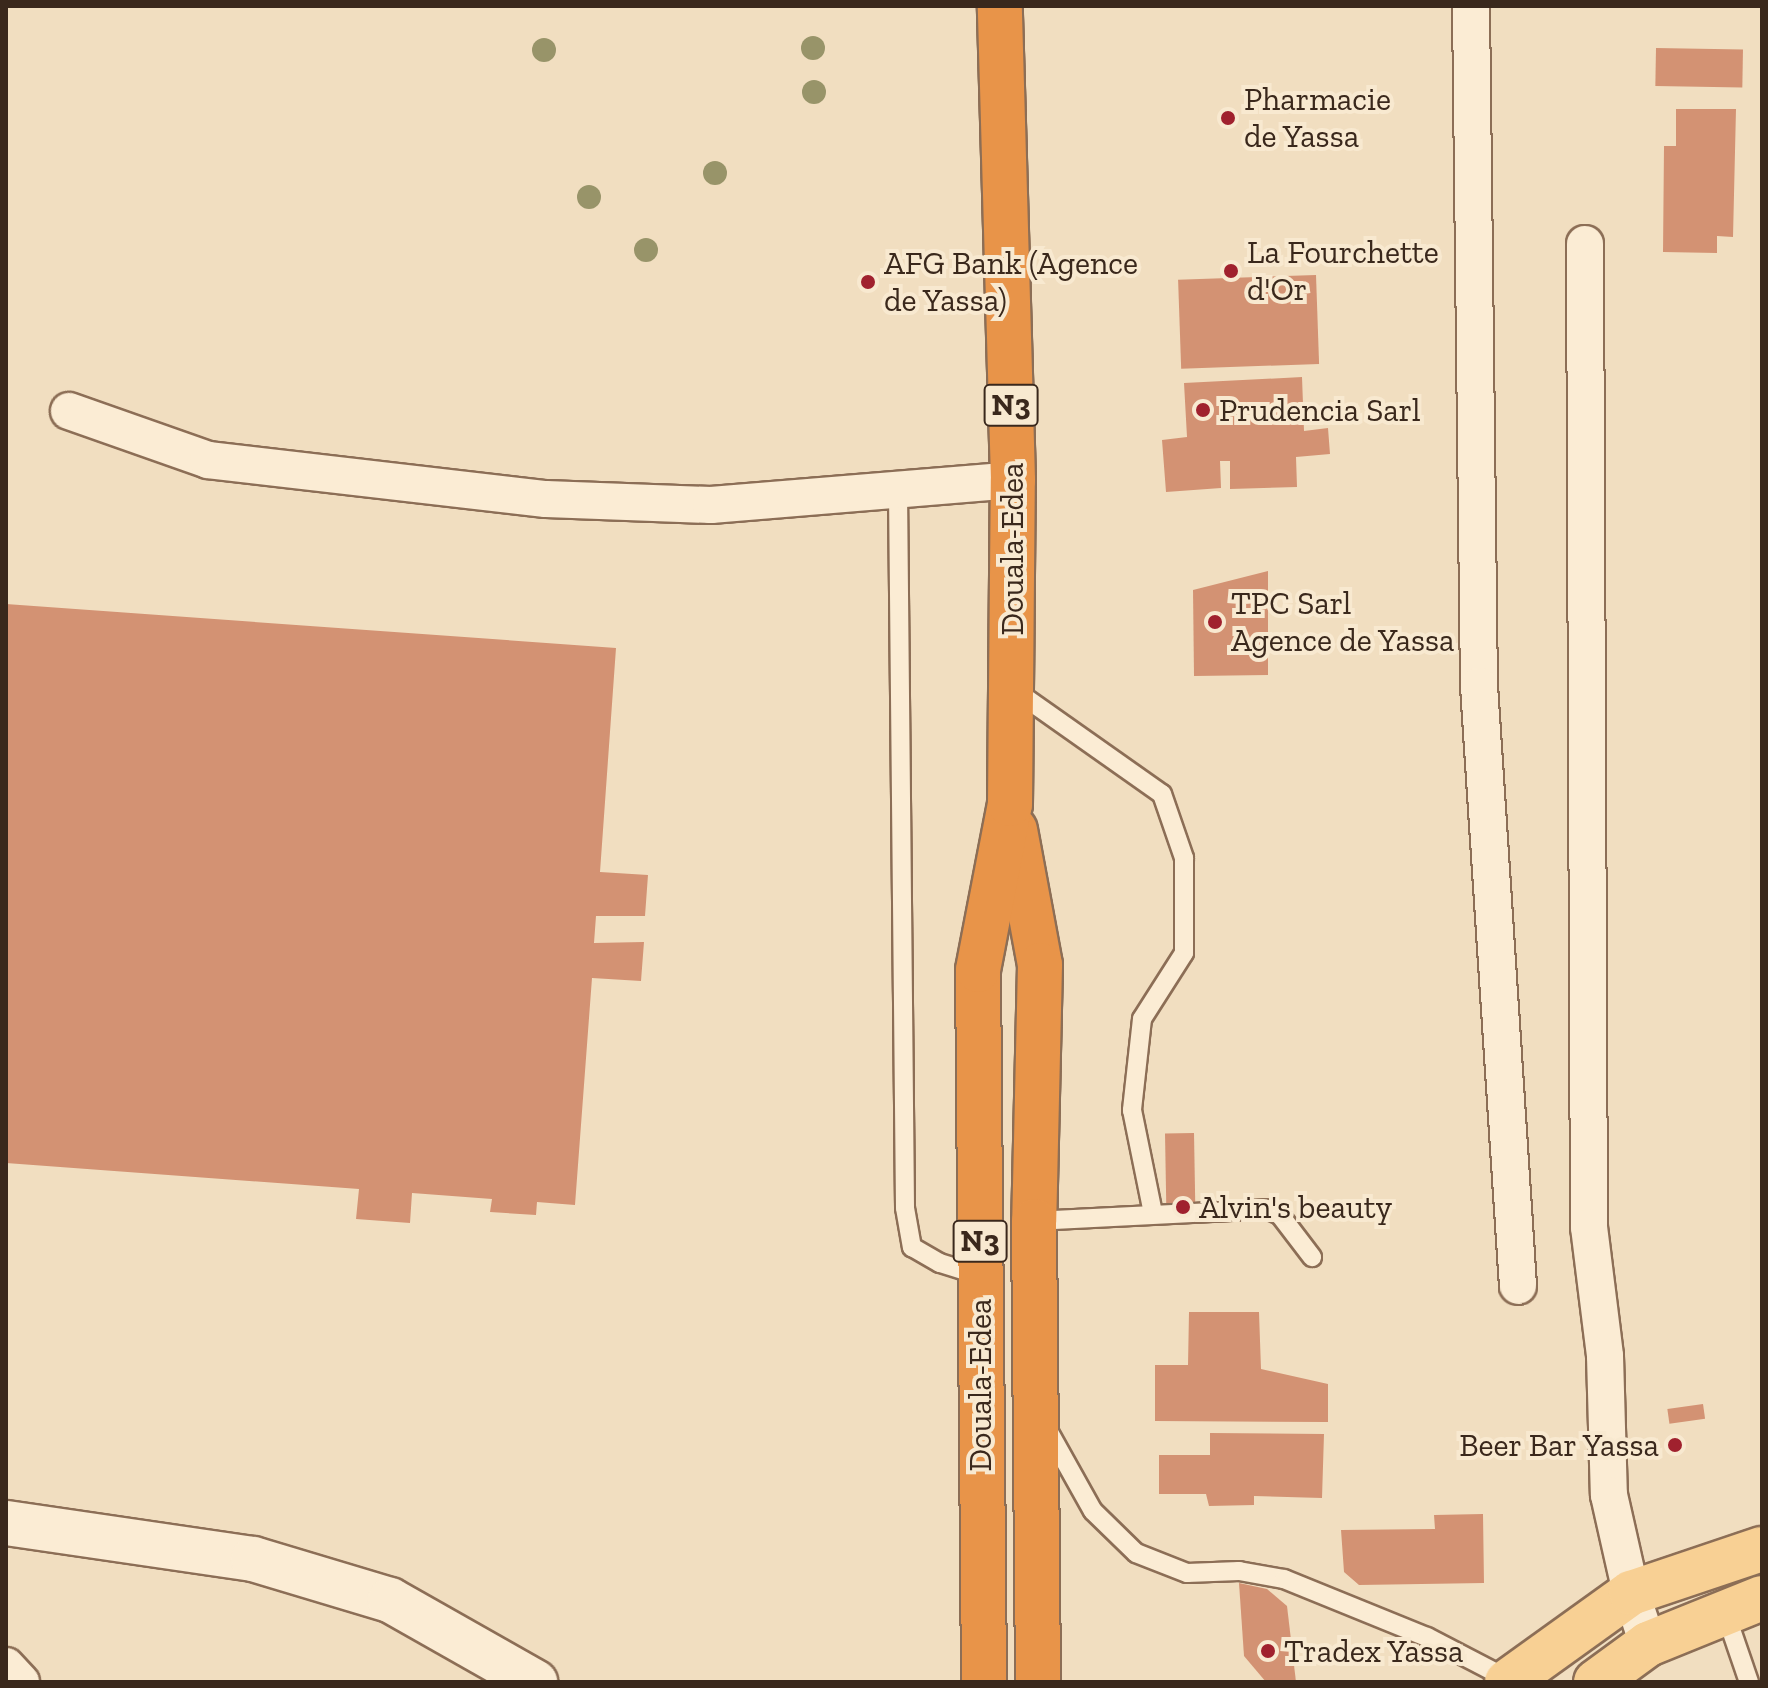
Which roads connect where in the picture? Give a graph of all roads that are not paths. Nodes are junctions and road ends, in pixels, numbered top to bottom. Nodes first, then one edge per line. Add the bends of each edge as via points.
1 (1000, 6) edge
2 (1471, 6) edge
3 (1585, 244) dead end
4 (69, 411) dead end
5 (1013, 480) junction
6 (898, 491) junction
7 (1011, 687) junction
8 (1010, 804) junction
9 (1153, 1213) junction
10 (1034, 1221) junction
11 (1312, 1257) dead end
12 (980, 1276) junction
13 (1518, 1286) dead end
14 (1034, 1405) junction
15 (6, 1523) edge
16 (1762, 1549) edge
17 (1631, 1593) junction
18 (1743, 1603) edge
19 (1648, 1644) junction
20 (6, 1666) edge
21 (1509, 1681) edge
22 (21, 1682) edge
23 (535, 1682) edge
24 (984, 1682) edge
25 (1038, 1682) edge
26 (1596, 1682) edge
27 (1749, 1682) edge

1 - 5 highway, Douala-Edea / N3
2 - 13 street via 1479,686
3 - 17 street via 1589,1227 1605,1356 1609,1495
4 - 6 street via 208,460 546,499 711,505
5 - 6 street
5 - 7 highway, Douala-Edea / N3
6 - 12 lane via 905,1208 912,1247
7 - 8 highway, Douala-Edea / N3
7 - 9 lane via 1162,794 1184,858 1184,953 1142,1019 1133,1094
8 - 10 highway, Douala-Edea / N3 via 1040,965
8 - 12 highway, Douala-Edea / N3 via 978,970
9 - 10 lane
9 - 11 lane via 1267,1209 1280,1215
10 - 14 highway, Douala-Edea / N3
12 - 24 highway, Douala-Edea / N3
14 - 21 lane via 1093,1511 1136,1553 1187,1573 1239,1571 1284,1579 1427,1637
14 - 25 highway, Douala-Edea / N3
15 - 23 main road via 253,1559 390,1600
16 - 17 main road
17 - 19 street
17 - 21 main road
18 - 19 main road
18 - 27 lane
19 - 26 main road
20 - 22 street

